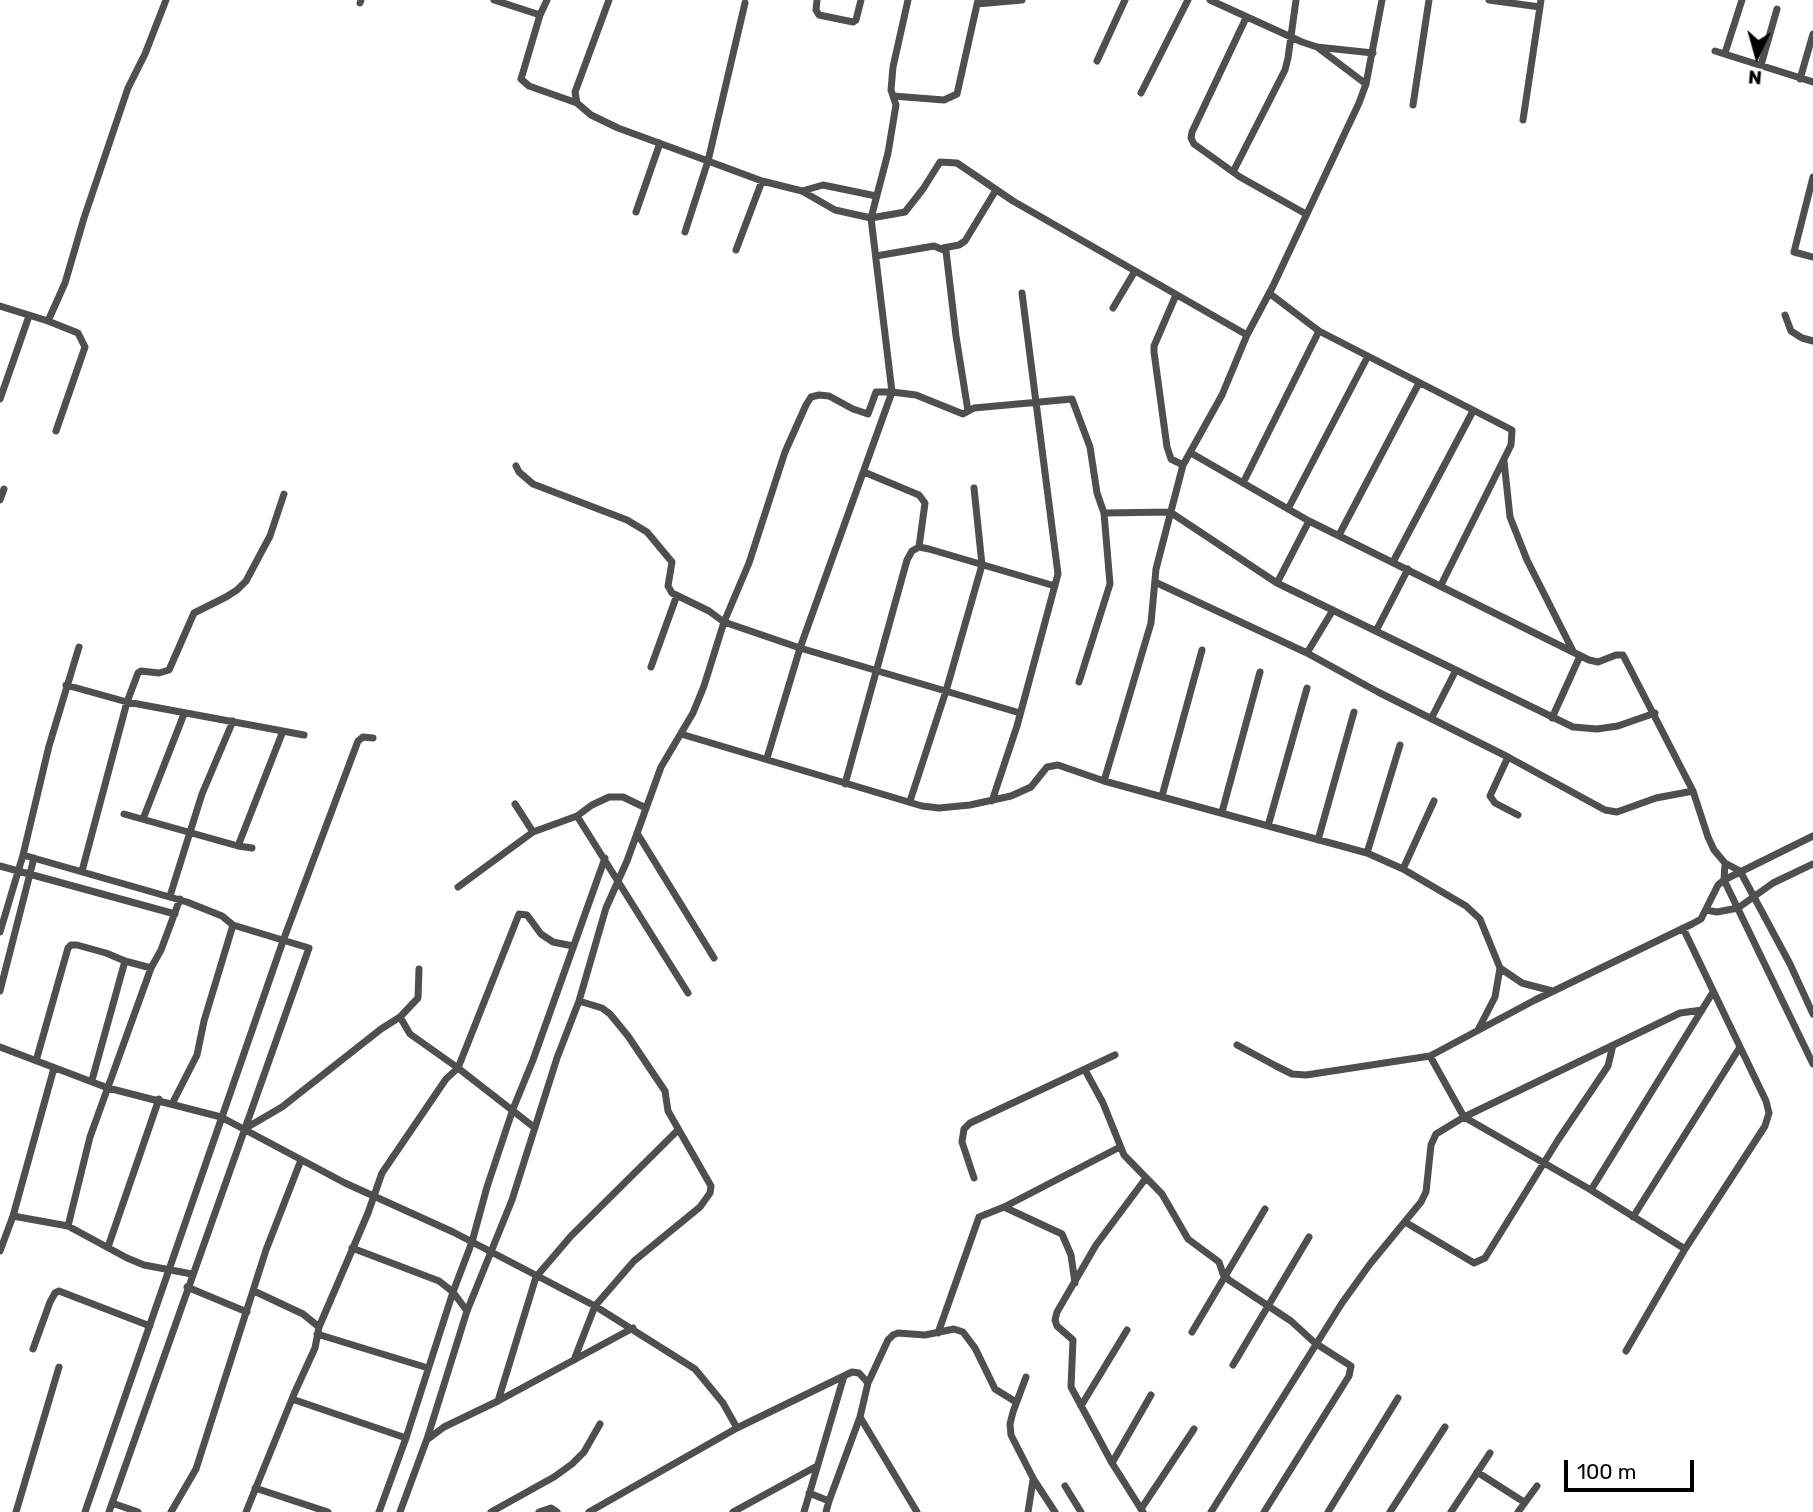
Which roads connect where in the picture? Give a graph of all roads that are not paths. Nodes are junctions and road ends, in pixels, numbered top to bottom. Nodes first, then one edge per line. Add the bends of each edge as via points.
1 (166, 0) edge
2 (494, 0) edge
3 (547, 0) edge
4 (609, 0) edge
5 (817, 0) edge
6 (861, 0) edge
7 (908, 0) edge
8 (1021, 0) edge
9 (1125, 0) edge
10 (1188, 0) edge
11 (1210, 0) edge
12 (1296, 0) edge
13 (1382, 0) edge
14 (1429, 0) edge
15 (1489, 0) edge
16 (1742, 0) edge
17 (997, 1) edge
18 (977, 2) edge
19 (745, 3) dead end
20 (1540, 4) edge
21 (1777, 9) dead end
22 (540, 15) junction
23 (1246, 18) junction
24 (1813, 34) edge
25 (1290, 37) junction
26 (1317, 47) junction
27 (1715, 51) dead end
28 (1373, 52) junction
29 (1725, 53) junction
30 (1097, 61) dead end
31 (1761, 65) junction
32 (1800, 79) junction
33 (1813, 82) edge
34 (1366, 84) junction
35 (1141, 93) dead end
36 (893, 96) junction
37 (577, 103) junction
38 (1413, 105) dead end
39 (1523, 120) dead end
40 (660, 143) junction
41 (708, 162) junction
42 (1233, 172) junction
43 (1813, 177) edge
44 (762, 181) junction
45 (996, 190) junction
46 (802, 191) junction
47 (877, 196) junction
48 (636, 212) dead end
49 (1306, 214) junction
50 (871, 218) junction
51 (685, 232) dead end
52 (943, 248) junction
53 (736, 250) dead end
54 (876, 256) junction
55 (1813, 257) edge
56 (1135, 271) junction
57 (1023, 293) dead end
58 (1269, 293) junction
59 (1176, 295) junction
60 (0, 306) edge
61 (1113, 308) dead end
62 (1785, 315) dead end
63 (29, 316) junction
64 (48, 321) junction
65 (1319, 331) junction
66 (1247, 335) junction
67 (1813, 341) edge
68 (1368, 356) junction
69 (1419, 383) junction
70 (891, 392) junction
71 (0, 399) edge
72 (1035, 402) junction
73 (968, 411) junction
74 (1473, 411) junction
75 (56, 431) dead end
76 (1191, 453) junction
77 (1504, 460) junction
78 (1183, 465) junction
79 (516, 466) dead end
80 (864, 472) junction
81 (1243, 483) junction
82 (974, 488) dead end
83 (4, 489) dead end
84 (284, 494) dead end
85 (0, 500) edge
86 (1288, 509) junction
87 (1170, 512) junction
88 (1104, 513) junction
89 (1309, 521) junction
90 (1339, 535) junction
91 (919, 547) junction
92 (1393, 562) junction
93 (982, 565) junction
94 (1408, 569) junction
95 (1155, 582) junction
96 (1277, 583) junction
97 (1441, 585) junction
98 (1055, 586) junction
99 (677, 595) junction
100 (1333, 610) junction
101 (724, 622) junction
102 (1376, 631) junction
103 (79, 647) dead end
104 (800, 648) junction
105 (1202, 650) dead end
106 (1307, 653) junction
107 (1577, 654) junction
108 (651, 667) dead end
109 (1455, 670) junction
110 (877, 671) junction
111 (1259, 672) dead end
112 (1079, 682) dead end
113 (66, 685) junction
114 (1307, 688) dead end
115 (946, 691) junction
116 (127, 702) junction
117 (1354, 712) dead end
118 (184, 713) junction
119 (1020, 713) junction
120 (1655, 713) junction
121 (1552, 718) junction
122 (1431, 719) junction
123 (233, 721) junction
124 (283, 731) junction
125 (681, 734) junction
126 (304, 735) dead end
127 (373, 738) dead end
128 (1400, 745) dead end
129 (1508, 757) junction
130 (767, 758) junction
131 (1104, 781) junction
132 (845, 784) junction
133 (1693, 791) junction
134 (1162, 796) junction
135 (910, 801) junction
136 (992, 801) junction
137 (1433, 801) dead end
138 (515, 804) dead end
139 (646, 808) junction
140 (1222, 812) junction
141 (124, 814) dead end
142 (1518, 815) dead end
143 (577, 816) junction
144 (143, 819) junction
145 (1268, 826) junction
146 (190, 832) junction
147 (533, 832) junction
148 (637, 833) junction
149 (1813, 836) edge
150 (1318, 839) junction
151 (238, 846) junction
152 (252, 848) dead end
153 (1367, 853) junction
154 (23, 855) junction
155 (34, 858) junction
156 (605, 858) junction
157 (1725, 863) junction
158 (1813, 863) edge
159 (0, 866) edge
160 (1403, 869) junction
161 (17, 870) junction
162 (82, 871) junction
163 (1740, 871) junction
164 (29, 874) junction
165 (619, 879) junction
166 (1724, 880) junction
167 (458, 887) dead end
168 (170, 896) junction
169 (1755, 898) junction
170 (180, 900) junction
171 (1738, 908) junction
172 (1706, 910) junction
173 (175, 914) junction
174 (233, 925) junction
175 (1683, 928) junction
176 (0, 932) edge
177 (283, 941) junction
178 (573, 946) junction
179 (714, 958) dead end
180 (125, 961) junction
181 (151, 968) junction
182 (1500, 968) junction
183 (419, 969) dead end
184 (0, 991) edge
185 (1553, 991) junction
186 (1713, 992) junction
187 (688, 993) dead end
188 (579, 1001) junction
189 (1702, 1010) junction
190 (1813, 1014) edge
191 (400, 1017) junction
192 (1478, 1030) junction
193 (1237, 1045) dead end
194 (1613, 1045) junction
195 (0, 1047) edge
196 (1740, 1047) junction
197 (1115, 1055) dead end
198 (1430, 1056) junction
199 (36, 1061) junction
200 (1813, 1064) edge
201 (54, 1068) junction
202 (458, 1068) junction
203 (1085, 1070) junction
204 (92, 1080) junction
205 (108, 1088) junction
206 (159, 1100) junction
207 (172, 1104) junction
208 (513, 1109) junction
209 (221, 1117) junction
210 (1464, 1117) junction
211 (246, 1128) junction
212 (536, 1128) junction
213 (678, 1130) junction
214 (1120, 1147) junction
215 (301, 1160) junction
216 (1545, 1164) junction
217 (974, 1178) dead end
218 (1146, 1178) junction
219 (1591, 1190) junction
220 (374, 1194) junction
221 (1004, 1207) junction
222 (1265, 1209) dead end
223 (13, 1216) junction
224 (1633, 1217) junction
225 (1405, 1222) junction
226 (68, 1226) junction
227 (1309, 1237) dead end
228 (472, 1242) junction
229 (108, 1247) junction
230 (352, 1248) junction
231 (1685, 1249) junction
232 (0, 1251) edge
233 (490, 1252) junction
234 (169, 1271) junction
235 (192, 1274) junction
236 (536, 1277) junction
237 (1225, 1277) junction
238 (1075, 1283) junction
239 (187, 1287) junction
240 (254, 1291) junction
241 (453, 1292) junction
242 (595, 1306) junction
243 (1269, 1306) junction
244 (467, 1311) junction
245 (247, 1312) junction
246 (150, 1326) junction
247 (633, 1328) junction
248 (1127, 1330) dead end
249 (318, 1331) junction
250 (1192, 1332) dead end
251 (938, 1333) junction
252 (1315, 1343) junction
253 (33, 1349) dead end
254 (1626, 1351) dead end
255 (574, 1360) junction
256 (1233, 1364) dead end
257 (59, 1367) dead end
258 (428, 1368) junction
259 (844, 1376) junction
260 (1026, 1377) dead end
261 (868, 1383) junction
262 (1151, 1395) dead end
263 (1398, 1398) dead end
264 (292, 1399) junction
265 (498, 1401) junction
266 (1016, 1402) junction
267 (1081, 1406) junction
268 (860, 1417) junction
269 (600, 1424) dead end
270 (1445, 1427) dead end
271 (737, 1428) junction
272 (1194, 1429) dead end
273 (406, 1438) junction
274 (427, 1439) junction
275 (1490, 1453) dead end
276 (1112, 1463) junction
277 (817, 1466) junction
278 (1477, 1472) junction
279 (1034, 1480) junction
280 (1065, 1486) dead end
281 (1537, 1486) dead end
282 (255, 1488) junction
283 (809, 1493) junction
284 (828, 1501) junction
285 (1524, 1502) junction
286 (112, 1503) junction
287 (1142, 1510) edge
288 (16, 1512) edge
289 (85, 1512) edge
290 (109, 1512) edge
291 (138, 1512) edge
292 (171, 1512) edge
293 (246, 1512) edge
294 (328, 1512) edge
295 (379, 1512) edge
296 (400, 1512) edge
297 (491, 1512) edge
298 (539, 1512) edge
299 (557, 1512) edge
300 (589, 1512) edge
301 (733, 1512) edge
302 (804, 1512) edge
303 (826, 1512) edge
304 (917, 1512) edge
305 (1028, 1512) edge
306 (1055, 1512) edge
307 (1081, 1512) edge
308 (1211, 1512) edge
309 (1264, 1512) edge
310 (1328, 1512) edge
311 (1390, 1512) edge
312 (1451, 1512) edge
313 (1518, 1512) edge

1 - 64 street via 128,88 65,283
2 - 22 street
3 - 22 street
4 - 37 street via 577,86
5 - 6 street via 819,15 853,22
7 - 36 street via 893,66
8 - 17 street
9 - 30 street
10 - 35 street
11 - 23 street
12 - 25 street
13 - 28 street
14 - 38 street
15 - 20 street
16 - 29 street
17 - 18 street
18 - 36 street via 957,94 944,100
19 - 41 street
20 - 39 street
21 - 31 street
22 - 37 street via 521,79
23 - 25 street
23 - 42 street via 1192,132 1194,144
24 - 32 street
25 - 26 street
25 - 42 street via 1284,70
26 - 28 street
26 - 34 street
27 - 29 street
28 - 34 street
29 - 31 street
31 - 32 street
32 - 33 street
34 - 49 street
36 - 47 street via 896,105
37 - 40 street via 618,128
40 - 41 street
40 - 48 street
41 - 44 street
41 - 51 street
42 - 49 street
43 - 55 street via 1794,252
44 - 46 street
44 - 53 street
45 - 50 street via 957,163 940,162 905,212
45 - 52 street via 965,241
45 - 56 street
46 - 47 street via 823,185
46 - 50 street via 835,210
47 - 50 street
49 - 58 street
50 - 54 street
52 - 54 street
52 - 73 street
54 - 70 street
56 - 59 street
56 - 61 street
57 - 72 street
58 - 65 street
58 - 66 street
59 - 66 street
59 - 78 street via 1154,352 1167,447 1171,459
60 - 63 street
62 - 67 street via 1791,331
63 - 64 street
63 - 71 street
64 - 75 street via 78,333 85,347
65 - 68 street
65 - 81 street
66 - 76 street
68 - 69 street
68 - 86 street
69 - 74 street
69 - 90 street
70 - 73 street via 916,395 963,414
70 - 80 street
70 - 101 street via 876,393 868,414 830,397 811,397 785,452 749,563
72 - 73 street
72 - 88 street via 1072,399 1090,447
72 - 98 street via 1058,561
74 - 77 street via 1512,430
74 - 92 street
76 - 78 street
76 - 81 street
77 - 97 street
77 - 107 street via 1510,517 1527,560
78 - 87 street
79 - 99 street via 533,484 647,532 672,562 668,586
80 - 91 street via 919,495 925,503
80 - 104 street
81 - 86 street
82 - 93 street
83 - 85 street
84 - 116 street via 270,536 246,581 226,597 196,610 172,667 165,672 138,673
86 - 89 street
87 - 88 street
87 - 95 street
87 - 96 street
88 - 112 street via 1110,584
89 - 90 street
89 - 96 street
90 - 92 street
91 - 93 street
91 - 110 street via 907,560
92 - 94 street
93 - 98 street
93 - 115 street
94 - 97 street
94 - 102 street
95 - 106 street
95 - 131 street via 1151,623
96 - 100 street
97 - 107 street
98 - 119 street
99 - 101 street
99 - 108 street
100 - 102 street
100 - 106 street
101 - 104 street
101 - 125 street via 704,686
102 - 109 street
103 - 113 street
104 - 110 street
104 - 130 street
105 - 134 street
106 - 122 street
107 - 120 street via 1598,663 1623,655
107 - 121 street
109 - 121 street
109 - 122 street
110 - 115 street
110 - 132 street
111 - 140 street
113 - 116 street
113 - 154 street
114 - 145 street
115 - 119 street
115 - 135 street
116 - 118 street
116 - 162 street
117 - 150 street
118 - 123 street
118 - 144 street
119 - 136 street
120 - 121 street via 1597,729 1573,727
120 - 133 street
122 - 129 street
123 - 124 street
123 - 146 street
124 - 126 street
124 - 151 street
125 - 130 street
125 - 139 street via 661,767
127 - 177 street via 358,741
128 - 153 street
129 - 133 street via 1605,810 1617,812
129 - 142 street via 1490,796
130 - 132 street
131 - 134 street
131 - 136 street via 1053,765 1046,767 1031,787
132 - 135 street
133 - 157 street via 1708,836
134 - 140 street
135 - 136 street via 939,808
137 - 160 street
138 - 147 street
139 - 143 street via 623,797 609,797
139 - 148 street
140 - 145 street
141 - 144 street
143 - 147 street
143 - 156 street
144 - 146 street
145 - 150 street
146 - 151 street
146 - 168 street
147 - 167 street
148 - 165 street
148 - 179 street
149 - 163 street
150 - 153 street
151 - 152 street
153 - 160 street
154 - 155 street
154 - 161 street
155 - 162 street
155 - 164 street
156 - 165 street
156 - 178 street
157 - 163 street
157 - 166 street
158 - 169 street via 1773,883
159 - 161 street
160 - 182 street via 1474,913 1485,928
161 - 164 street
161 - 176 street
162 - 168 street
163 - 166 street
163 - 169 street
164 - 173 street
164 - 184 street
165 - 187 street
165 - 188 street
166 - 171 street
166 - 172 street
168 - 170 street
169 - 171 street
169 - 190 street
170 - 173 street
170 - 174 street
171 - 172 street
171 - 200 street
172 - 175 street via 1701,919
173 - 181 street
174 - 177 street
174 - 207 street via 197,1055
175 - 185 street
175 - 186 street
177 - 209 street
177 - 211 street via 309,948
178 - 202 street via 553,943 527,915 519,915
178 - 208 street
180 - 181 street
180 - 199 street via 77,945 68,948
180 - 204 street
181 - 205 street
182 - 185 street via 1521,984
182 - 192 street via 1495,997
183 - 191 street via 418,998
185 - 192 street
186 - 189 street
186 - 196 street
188 - 212 street
188 - 213 street via 602,1008 628,1036 665,1091
189 - 194 street via 1680,1013
189 - 219 street
191 - 202 street via 410,1034
191 - 211 street via 282,1107
192 - 198 street
193 - 198 street via 1292,1073 1306,1075
194 - 210 street
194 - 216 street via 1608,1066
195 - 199 street
196 - 224 street
196 - 231 street via 1768,1107 1769,1119
197 - 203 street
198 - 210 street
199 - 201 street
201 - 204 street
201 - 223 street
202 - 208 street
202 - 220 street via 405,1138
203 - 214 street
203 - 217 street via 970,1123 962,1142
204 - 205 street
205 - 206 street
205 - 226 street via 90,1137
206 - 207 street
206 - 229 street
207 - 209 street
208 - 212 street
208 - 228 street
209 - 211 street
209 - 234 street
210 - 216 street
210 - 225 street via 1436,1134 1426,1192
211 - 215 street
211 - 235 street
212 - 233 street
213 - 236 street
213 - 242 street via 709,1179 710,1193 700,1207 635,1261
214 - 218 street
214 - 221 street
215 - 220 street
215 - 240 street
216 - 219 street
216 - 225 street via 1481,1261 1474,1263
218 - 237 street via 1162,1194 1188,1239 1219,1262
218 - 238 street via 1096,1245
219 - 224 street
220 - 228 street
220 - 230 street
221 - 238 street via 1062,1234
221 - 251 street via 979,1217
222 - 237 street
223 - 226 street
223 - 232 street
224 - 231 street
225 - 252 street
226 - 229 street
227 - 243 street
228 - 233 street
228 - 241 street
229 - 234 street
230 - 241 street via 428,1276
230 - 249 street
231 - 254 street
233 - 236 street
233 - 244 street
234 - 235 street
234 - 246 street
235 - 239 street
236 - 242 street
236 - 265 street
237 - 243 street
237 - 250 street
238 - 267 street via 1055,1320 1073,1340 1072,1387
239 - 245 street
239 - 286 street
240 - 245 street
240 - 249 street via 303,1314
241 - 244 street
241 - 258 street
242 - 247 street
242 - 255 street
243 - 252 street
243 - 256 street
244 - 274 street
245 - 292 street via 196,1469
246 - 253 street via 59,1292 50,1302
246 - 289 street
247 - 255 street
247 - 271 street via 695,1369
248 - 267 street
249 - 258 street
249 - 264 street
251 - 261 street via 893,1335
251 - 266 street via 954,1329 965,1335 995,1389
252 - 308 street
252 - 309 street via 1352,1371
255 - 265 street
257 - 288 street
258 - 273 street
259 - 261 street via 859,1373
259 - 271 street
259 - 277 street
260 - 266 street
261 - 268 street
262 - 276 street
263 - 310 street
264 - 273 street
264 - 282 street
265 - 274 street
266 - 279 street via 1011,1435
267 - 276 street
268 - 284 street
268 - 304 street
269 - 297 street via 572,1464
270 - 311 street
271 - 300 street
272 - 287 street
273 - 295 street
274 - 296 street
275 - 278 street
276 - 287 street
277 - 283 street
277 - 301 street
278 - 285 street
278 - 312 street
279 - 305 street
279 - 306 street
280 - 307 street
281 - 285 street
282 - 293 street
282 - 294 street
283 - 284 street
283 - 302 street
284 - 303 street
285 - 313 street
286 - 290 street
286 - 291 street
298 - 299 street via 551,1508

